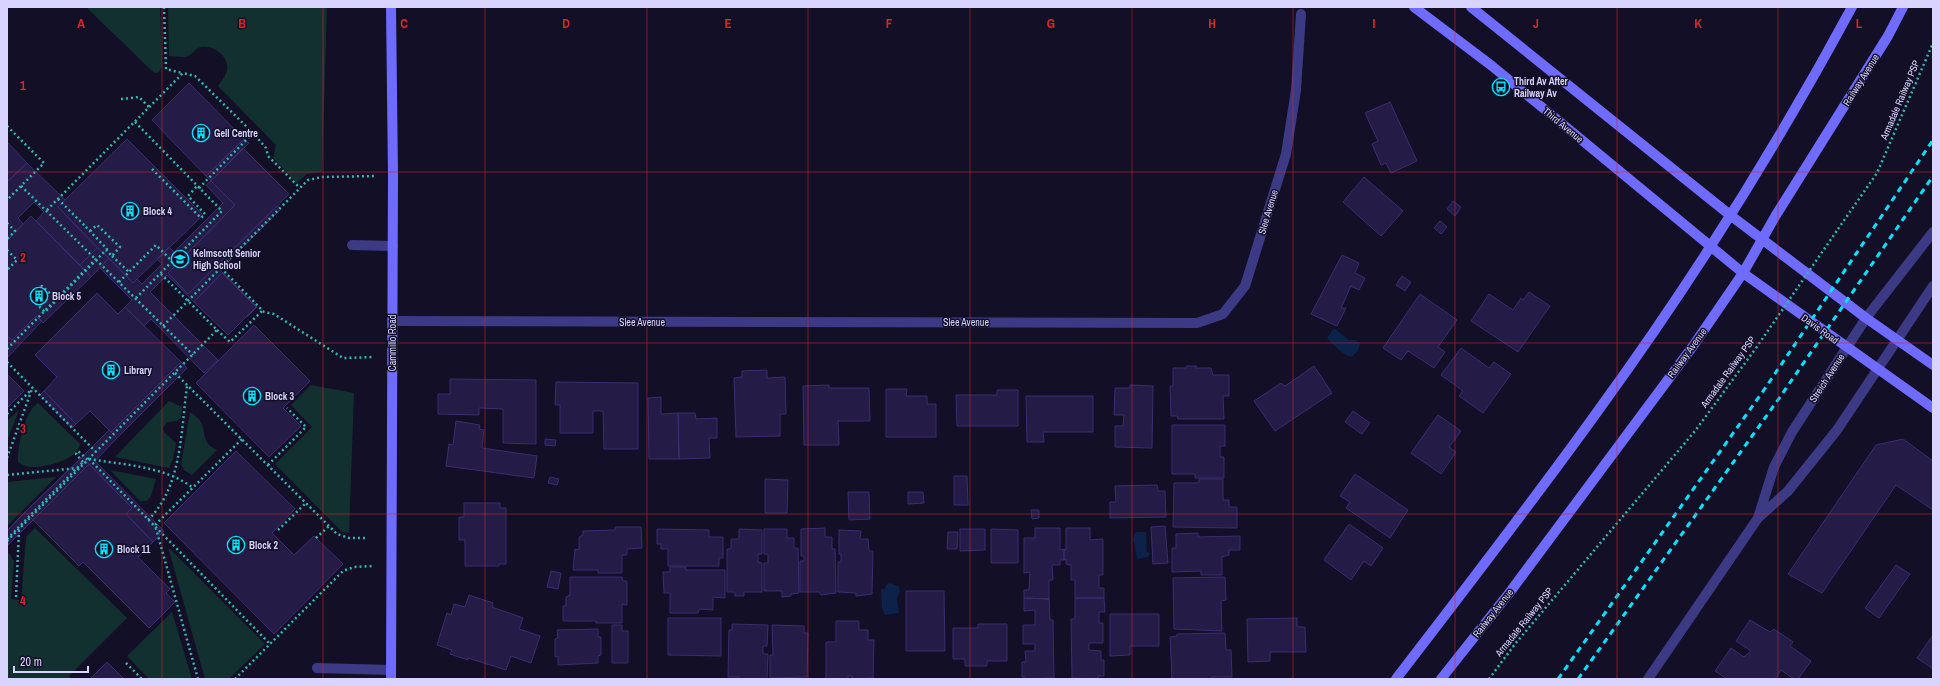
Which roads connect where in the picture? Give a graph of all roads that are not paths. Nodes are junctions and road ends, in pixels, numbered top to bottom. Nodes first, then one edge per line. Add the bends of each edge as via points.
1 (391, 7) edge
2 (1414, 7) edge
3 (1471, 7) edge
4 (1852, 7) edge
5 (1903, 7) edge
6 (1301, 14) dead end
7 (1730, 215) junction
8 (1933, 232) edge
9 (1762, 240) junction
10 (352, 245) dead end
11 (393, 246) junction
12 (1710, 247) junction
13 (1744, 273) junction
14 (1933, 286) edge
15 (1866, 318) junction
16 (392, 321) junction
17 (1898, 341) junction
18 (1847, 348) junction
19 (1933, 365) edge
20 (1877, 369) junction
21 (1933, 408) edge
22 (1758, 518) junction
23 (317, 668) dead end
24 (391, 675) edge
25 (1396, 679) edge
26 (1441, 679) edge
27 (1648, 679) edge

1 - 11 main road, Cammillo Road
2 - 12 main road, Third Avenue via 1492,66
3 - 7 main road
4 - 7 main road via 1778,139
5 - 9 main road, Railway Avenue via 1884,43
6 - 16 street, Slee Avenue via 1296,90 1286,154 1245,286 1223,314 1197,323
7 - 9 main road
7 - 12 main road
8 - 15 street, Streich Avenue
9 - 13 main road, Railway Avenue
9 - 15 main road
10 - 11 street
11 - 16 main road, Cammillo Road
12 - 13 main road, Davis Road
12 - 25 main road via 1601,407
13 - 18 main road, Davis Road
13 - 26 main road, Railway Avenue via 1693,346 1510,592
14 - 17 street, Streich Avenue
15 - 17 main road
15 - 18 street, Streich Avenue
16 - 24 main road, Cammillo Road
17 - 19 main road
17 - 20 street, Streich Avenue
18 - 20 main road, Davis Road
18 - 22 street, Streich Avenue via 1792,432 1774,467
20 - 21 main road, Davis Road
20 - 22 street, Streich Avenue via 1837,430 1788,491
22 - 27 street, Streich Avenue
23 - 24 street

